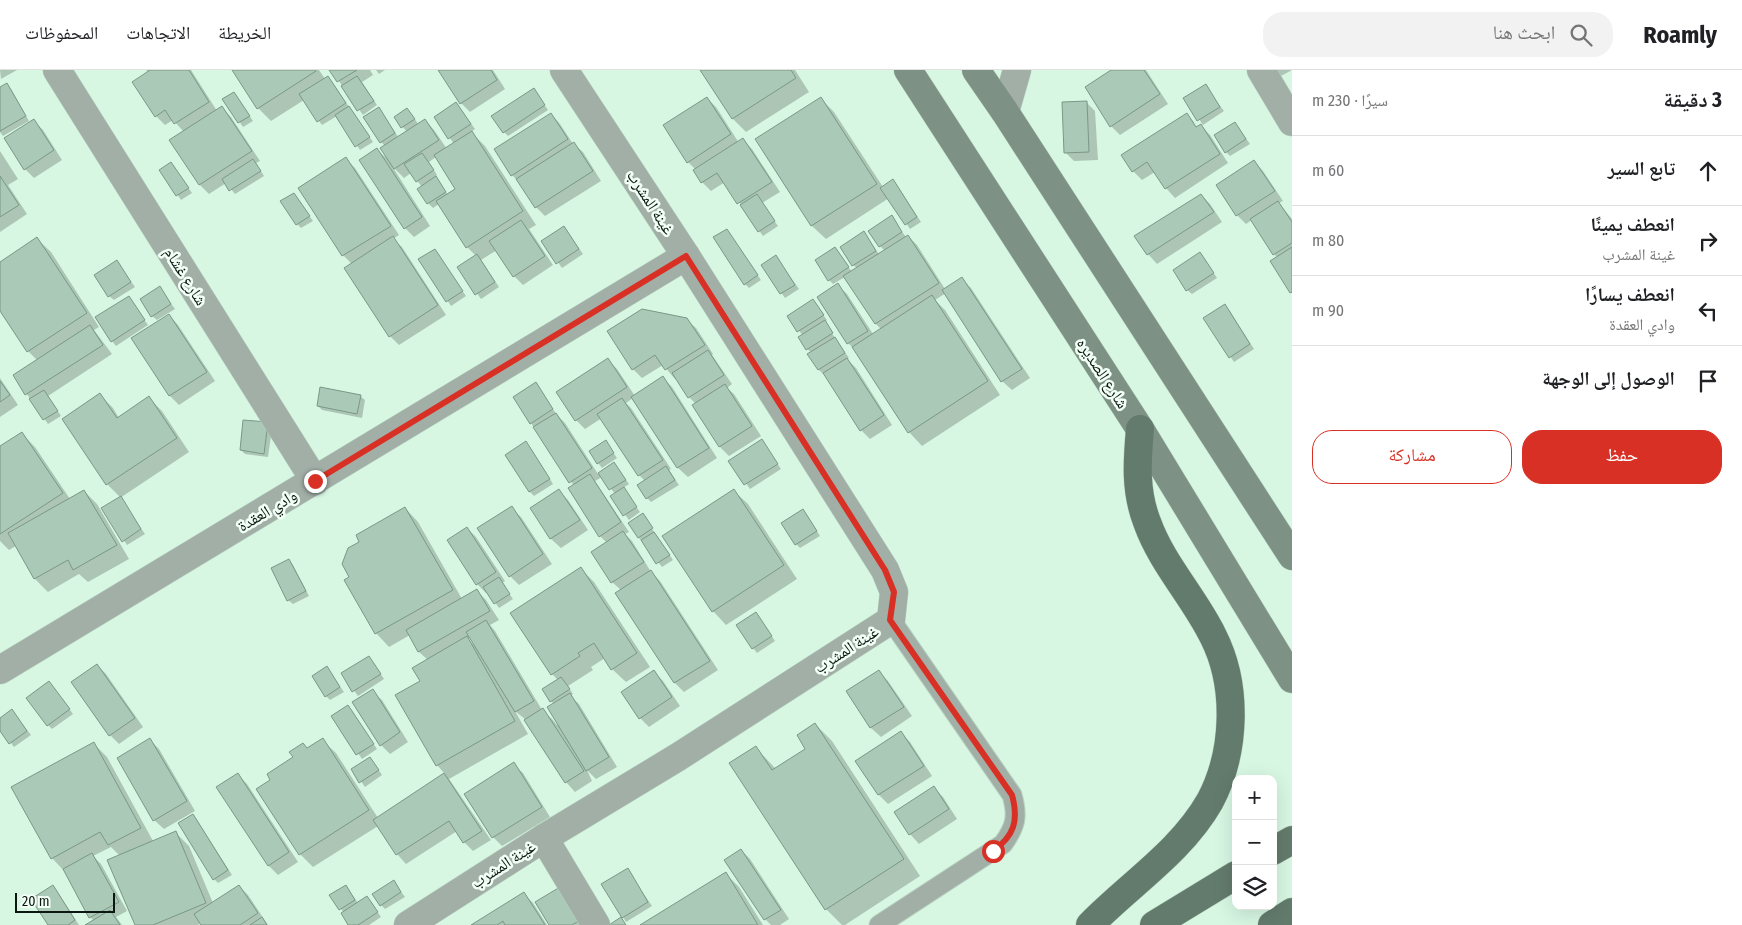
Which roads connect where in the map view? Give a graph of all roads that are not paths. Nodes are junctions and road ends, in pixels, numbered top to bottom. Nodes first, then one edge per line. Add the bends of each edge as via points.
1 (57, 70) edge
2 (564, 70) edge
3 (908, 70) edge
4 (976, 70) edge
5 (1017, 70) edge
6 (1261, 70) edge
7 (1006, 112) junction
8 (1292, 122) edge
9 (686, 256) junction
10 (1140, 429) junction
11 (315, 481) junction
12 (1292, 556) edge
13 (890, 620) junction
14 (0, 670) edge
15 (1292, 679) edge
16 (544, 838) junction
17 (1292, 840) edge
18 (1277, 849) edge
19 (1232, 877) edge
20 (1292, 912) edge
21 (408, 925) edge
22 (596, 925) edge
23 (879, 925) edge
24 (1090, 925) edge
25 (1154, 925) edge
26 (1272, 925) edge

1 - 11 street, شارع غشام
2 - 9 street, غينة المشرب
3 - 10 main road, شارع الصديره
4 - 7 main road
5 - 7 street
6 - 8 street
7 - 12 main road
9 - 11 street, وادي العقدة
9 - 13 street, غينة المشرب via 885,570 894,592
10 - 15 main road, شارع الصديره
10 - 24 main road via 1136,471 1146,522 1214,637 1225,669 1231,702 1230,736 1223,769 1210,800 1191,828 1166,857 1134,882
11 - 14 street, وادي العقدة
13 - 16 street, غينة المشرب via 678,757
13 - 23 lane via 1012,795 1016,808 1011,833 1003,844
16 - 21 street, غينة المشرب
16 - 22 street
17 - 18 main road
19 - 25 main road
20 - 26 main road

